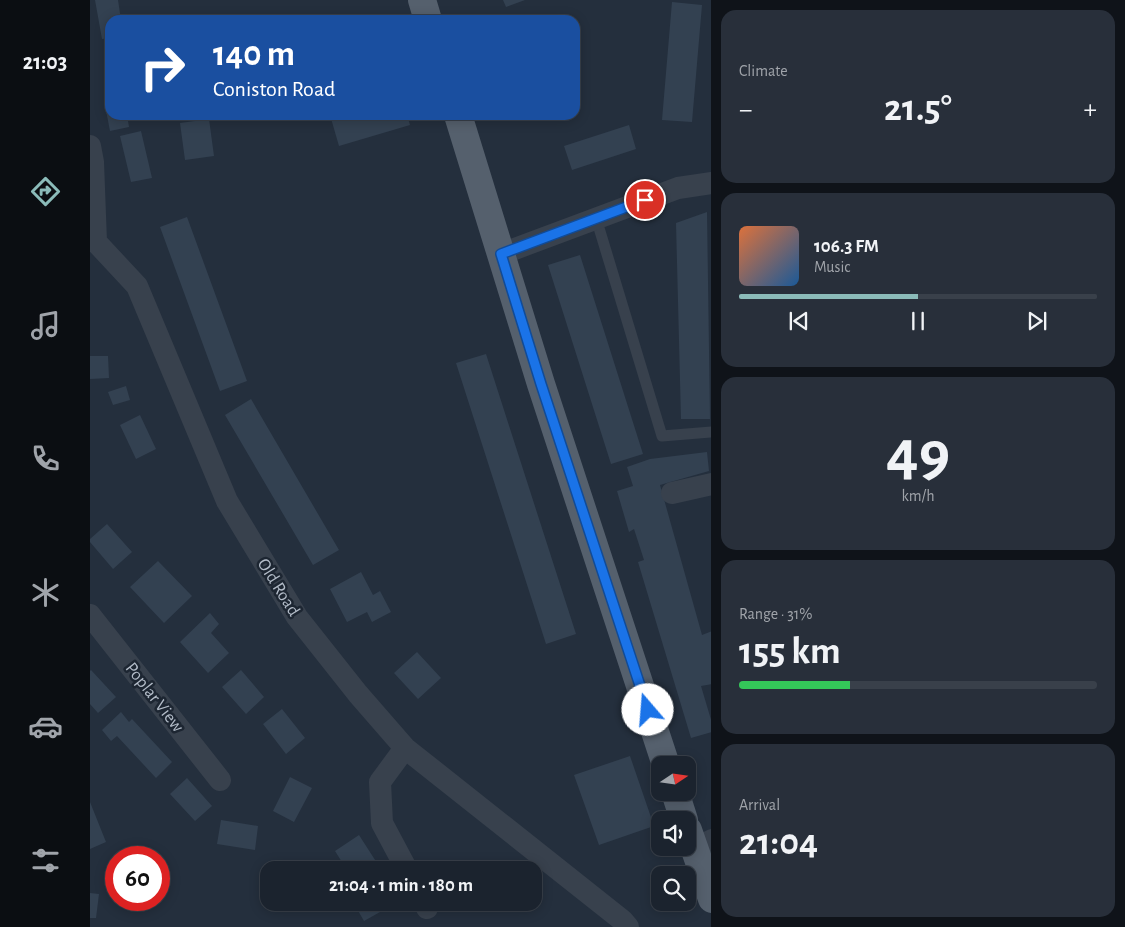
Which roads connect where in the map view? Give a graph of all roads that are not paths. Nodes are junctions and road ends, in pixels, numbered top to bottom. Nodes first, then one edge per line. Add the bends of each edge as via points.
1 (422, 0) edge
2 (426, 15) edge
3 (460, 120) edge
4 (90, 146) edge
5 (711, 182) edge
6 (596, 218) junction
7 (93, 244) edge
8 (501, 254) junction
9 (711, 432) edge
10 (711, 484) edge
11 (672, 493) dead end
12 (90, 615) edge
13 (405, 748) junction
14 (663, 756) edge
15 (220, 780) dead end
16 (698, 840) edge
17 (402, 861) edge
18 (711, 899) edge
19 (628, 927) edge

1 - 2 main road
3 - 8 main road
4 - 7 street, Old Road via 93,162
5 - 6 street via 678,188
6 - 8 street
6 - 9 lane via 662,436
7 - 13 street, Old Road via 137,286 227,500 297,617
8 - 14 main road
10 - 11 street
12 - 15 street, Poplar View
13 - 17 street via 380,782 382,823
13 - 19 street, Old Road
16 - 18 main road

